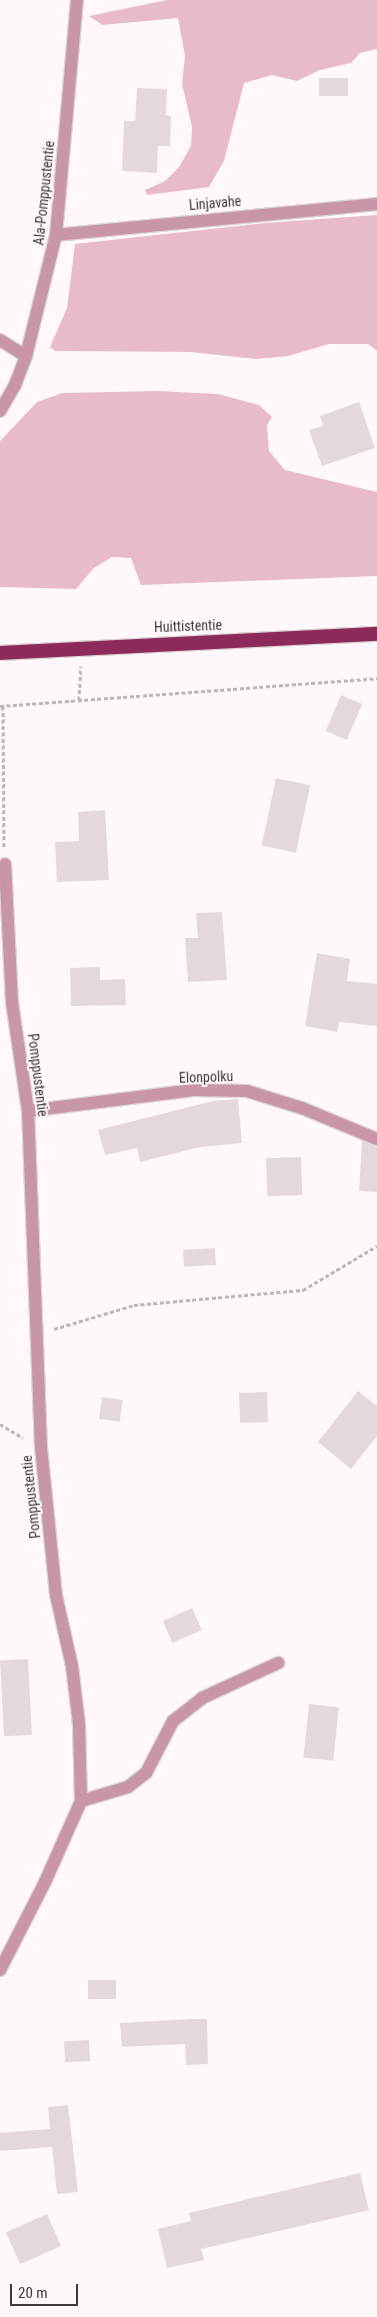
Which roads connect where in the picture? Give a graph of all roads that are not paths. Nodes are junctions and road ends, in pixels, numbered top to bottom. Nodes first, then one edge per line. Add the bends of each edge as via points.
1 (77, 0) edge
2 (377, 204) edge
3 (56, 235) junction
4 (0, 340) edge
5 (26, 356) junction
6 (0, 411) edge
7 (377, 634) edge
8 (0, 653) edge
9 (5, 864) road end
10 (6, 1002) edge
11 (28, 1111) junction
12 (377, 1139) edge
13 (278, 1663) dead end
14 (81, 1801) junction
15 (0, 1970) edge

1 - 3 street, Ala-Pomppustentie
2 - 3 street, Linjavahe
3 - 5 street, Ala-Pomppustentie
4 - 5 street
5 - 6 street, Ala-Pomppustentie
7 - 8 highway, Huittistentie
9 - 10 street, Pomppustentie
10 - 11 street, Pomppustentie
11 - 12 street, Elonpolku via 194,1090 247,1091 302,1108
11 - 14 street, Pomppustentie via 41,1448 56,1595 77,1704
13 - 14 street via 202,1698 174,1721 146,1773 128,1787
14 - 15 street, Pomppustentie via 45,1882

